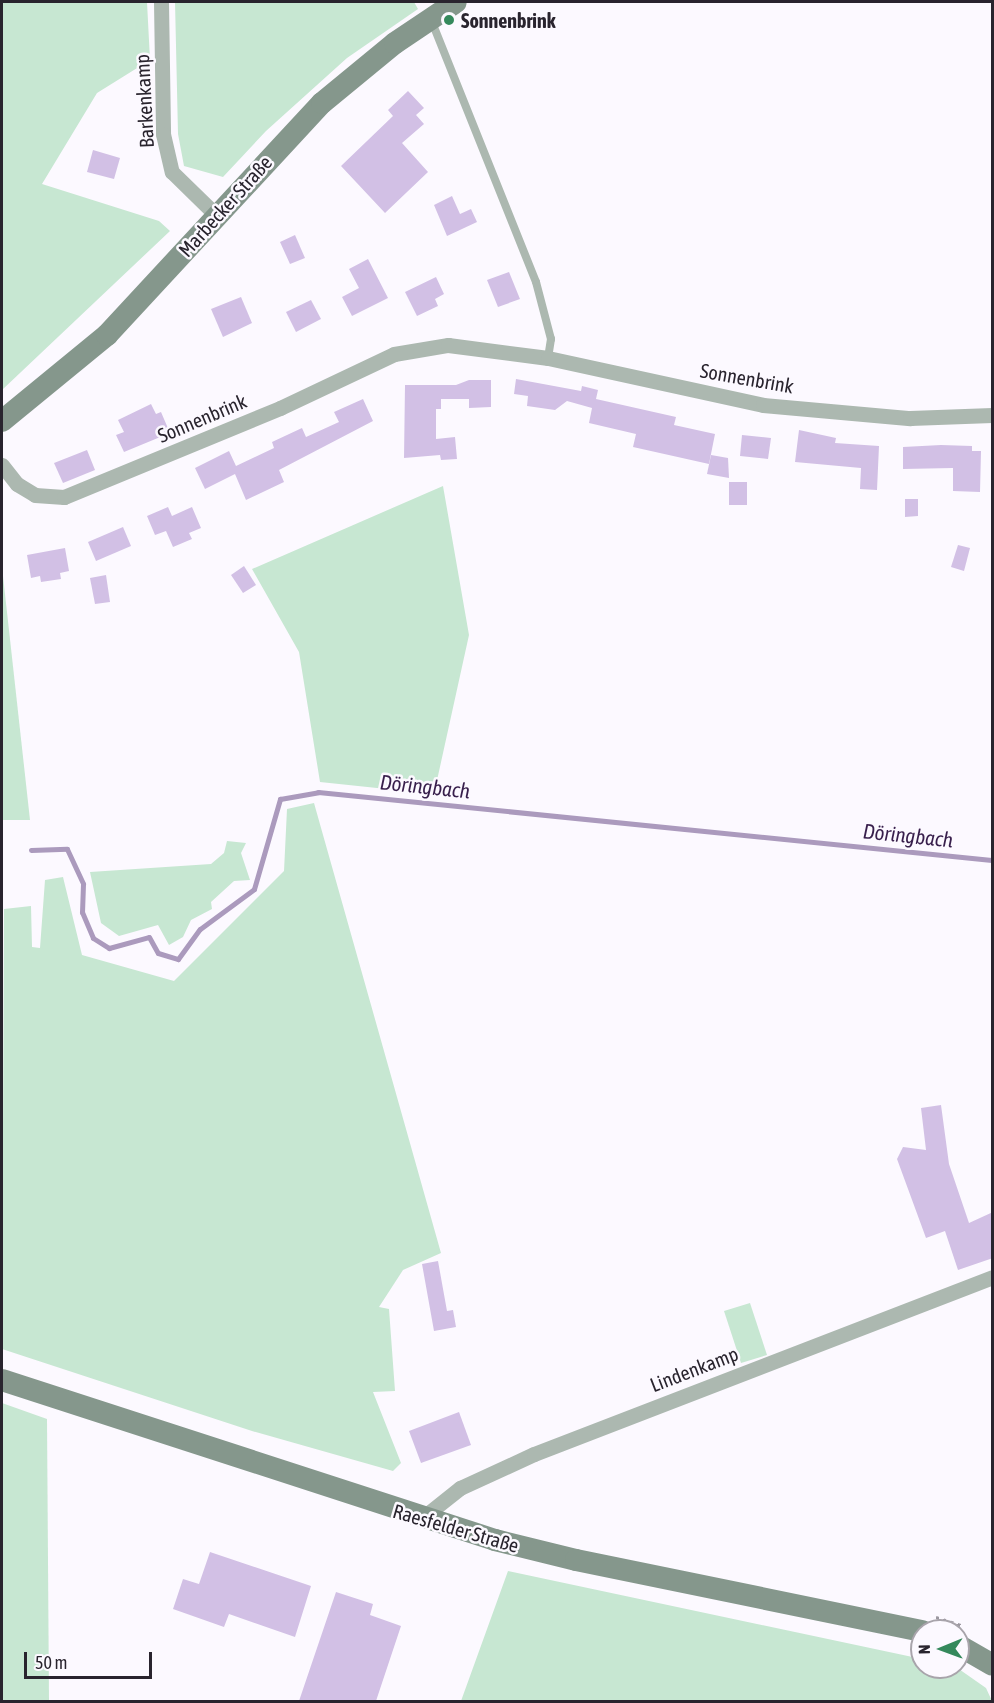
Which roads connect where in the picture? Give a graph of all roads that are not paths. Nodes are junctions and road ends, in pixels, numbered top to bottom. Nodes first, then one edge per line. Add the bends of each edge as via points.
1 (161, 2) edge
2 (456, 2) edge
3 (430, 19) junction
4 (216, 215) junction
5 (548, 358) junction
6 (993, 415) edge
7 (2, 421) edge
8 (2, 465) edge
9 (993, 1277) edge
10 (2, 1380) edge
11 (421, 1519) junction
12 (910, 1620) edge
13 (970, 1644) edge
14 (993, 1665) edge

1 - 4 street, Barkenkamp via 163,134 172,172
2 - 3 main road, Marbecker Straße
3 - 4 main road, Marbecker Straße via 322,103
3 - 5 lane via 536,282 551,339
4 - 7 main road, Marbecker Straße via 107,335
5 - 6 street, Sonnenbrink via 763,405 909,418
5 - 8 street, Sonnenbrink via 448,345 394,354 280,408 64,497 34,495 17,484
9 - 11 street, Lindenkamp via 534,1454 460,1488
10 - 11 main road, Raesfelder Straße
11 - 12 main road, Raesfelder Straße via 576,1560
13 - 14 main road

